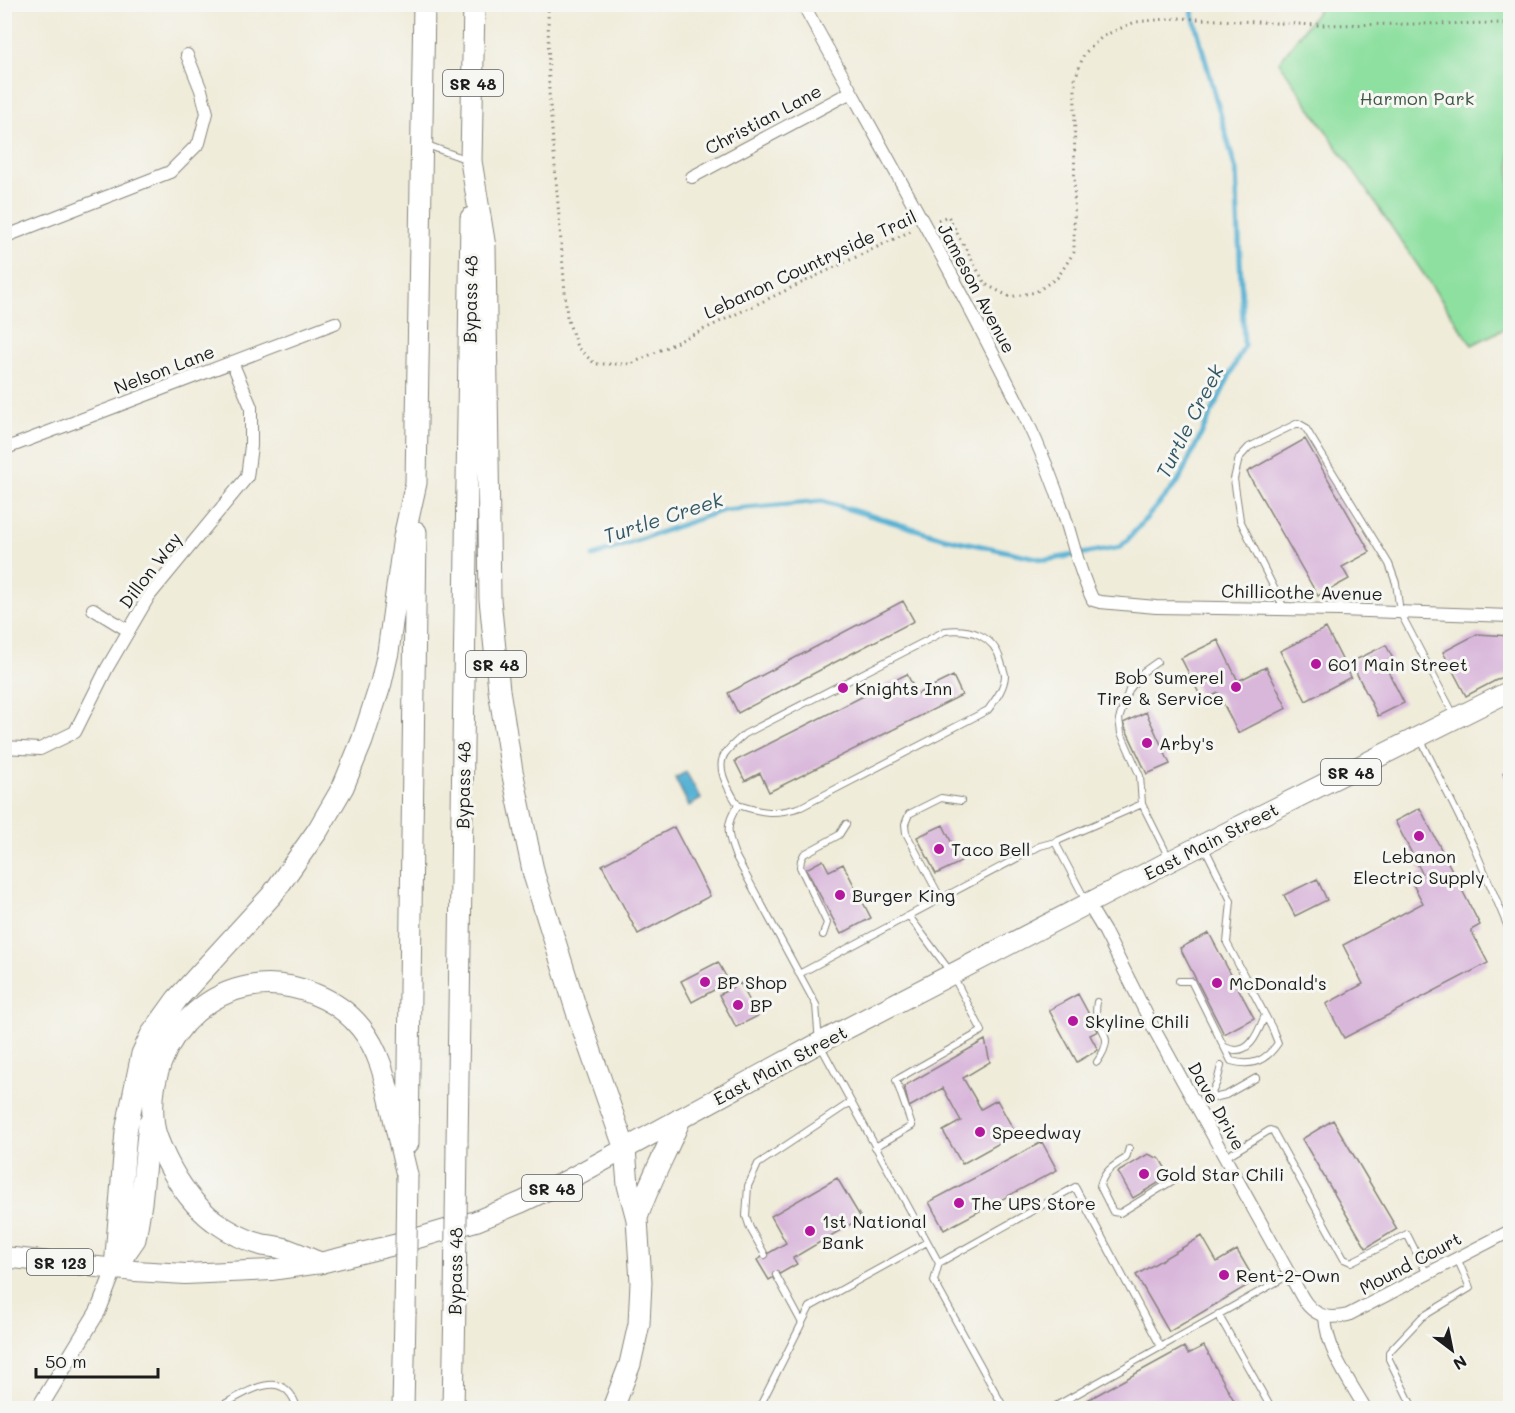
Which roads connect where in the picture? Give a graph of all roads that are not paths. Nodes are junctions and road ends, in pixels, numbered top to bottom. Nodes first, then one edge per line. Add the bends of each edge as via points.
1 (424, 4) edge
2 (474, 4) edge
3 (803, 4) edge
4 (187, 55) dead end
5 (851, 92) junction
6 (422, 144) junction
7 (471, 161) junction
8 (692, 177) dead end
9 (4, 237) edge
10 (335, 323) dead end
11 (232, 363) junction
12 (4, 448) edge
13 (416, 483) junction
14 (1093, 600) joint
15 (93, 609) dead end
16 (1284, 609) junction
17 (1400, 612) junction
18 (1510, 616) edge
19 (129, 631) junction
20 (1157, 662) dead end
21 (1510, 691) edge
22 (1456, 719) junction
23 (1419, 738) junction
24 (4, 747) edge
25 (961, 801) dead end
26 (1142, 804) junction
27 (738, 805) junction
28 (846, 824) dead end
29 (1055, 842) junction
30 (1203, 845) junction
31 (1170, 861) junction
32 (941, 899) junction
33 (1088, 904) junction
34 (909, 916) junction
35 (1510, 932) edge
36 (823, 935) dead end
37 (799, 974) junction
38 (952, 974) junction
39 (1179, 981) dead end
40 (1097, 1002) dead end
41 (1265, 1015) junction
42 (819, 1043) junction
43 (1224, 1047) junction
44 (1097, 1062) dead end
45 (1221, 1066) dead end
46 (1256, 1078) dead end
47 (153, 1098) junction
48 (1209, 1099) junction
49 (851, 1102) junction
50 (1195, 1106) junction
51 (680, 1119) junction
52 (875, 1147) junction
53 (1129, 1148) dead end
54 (625, 1149) junction
55 (1224, 1158) junction
56 (407, 1175) junction
57 (1182, 1175) dead end
58 (637, 1219) junction
59 (1510, 1231) edge
60 (927, 1242) junction
61 (765, 1255) dead end
62 (4, 1257) edge
63 (1457, 1258) junction
64 (320, 1263) junction
65 (939, 1263) junction
66 (115, 1268) junction
67 (1428, 1274) junction
68 (776, 1275) dead end
69 (1290, 1275) junction
70 (1218, 1314) junction
71 (1324, 1317) junction
72 (802, 1323) junction
73 (1161, 1347) junction
74 (39, 1408) edge
75 (217, 1408) edge
76 (297, 1408) edge
77 (403, 1408) edge
78 (453, 1408) edge
79 (613, 1408) edge
80 (759, 1408) edge
81 (1004, 1408) edge
82 (1052, 1408) edge
83 (1271, 1408) edge
84 (1365, 1408) edge
85 (1413, 1408) edge

1 - 6 highway, SR 48
2 - 7 highway, SR 48
3 - 5 street, Jameson Avenue
4 - 9 street via 207,113 199,143 170,172
5 - 8 street, Christian Lane
5 - 14 street, Jameson Avenue via 1040,448
6 - 7 lane
6 - 13 highway, SR 48
7 - 54 highway, SR 48 via 485,247 490,599 501,701 534,875
7 - 78 highway, Bypass 48, bridge
10 - 11 street, Nelson Lane
11 - 12 street, Nelson Lane
11 - 19 street, Dillon Way via 251,407 247,477 149,596
13 - 56 highway
13 - 66 highway, SR 48 via 381,684 343,787 279,886 177,999 142,1054 126,1131
14 - 16 street, Chillicothe Avenue via 1156,607
15 - 19 street
16 - 17 street, Chillicothe Avenue
16 - 17 lane via 1240,520 1234,479 1239,458 1249,447 1298,423 1305,427 1389,564
17 - 18 street, Chillicothe Avenue
17 - 22 lane
19 - 24 street, Dillon Way via 75,732 40,749
20 - 26 lane via 1129,690 1119,718 1120,733 1140,776
21 - 22 main road, East Main Street / SR 48
22 - 23 main road, East Main Street / SR 48
23 - 30 main road, East Main Street / SR 48
23 - 35 lane via 1474,847
25 - 32 lane via 941,798 909,814 905,824
26 - 29 lane
26 - 31 lane
27 - 27 lane via 779,813 801,807 988,710 999,695 1005,675 999,655 979,634 961,629 945,631 745,734 721,760
27 - 37 lane via 730,817 728,837
28 - 36 lane via 839,835 804,854 801,860 827,923
29 - 32 lane via 1040,846
29 - 33 lane
30 - 31 main road, East Main Street / SR 48
30 - 41 lane via 1231,900 1227,943
31 - 33 main road, East Main Street / SR 48
32 - 34 lane
33 - 38 main road, East Main Street / SR 48
33 - 50 street, Dave Drive
34 - 37 lane
34 - 38 lane
37 - 42 lane via 816,1005
38 - 42 main road, East Main Street / SR 48
38 - 52 lane via 982,1031 896,1080 912,1126
39 - 43 lane via 1191,981
40 - 44 lane via 1095,1015 1108,1041
41 - 43 lane via 1250,1045 1231,1051
41 - 43 lane via 1278,1043 1270,1054 1258,1062 1243,1064 1231,1061
42 - 49 lane
42 - 51 main road, East Main Street / SR 48
45 - 48 lane
46 - 48 lane via 1226,1095
47 - 56 highway via 156,1073 167,1047 203,1005 237,990 269,984 297,987 345,1012 374,1048 384,1070
47 - 64 highway via 159,1146 190,1199 238,1235
47 - 66 highway via 135,1239
48 - 50 lane
49 - 52 lane
49 - 61 lane via 758,1164 748,1186 746,1216
50 - 55 street, Dave Drive
51 - 54 main road, East Main Street / SR 48
51 - 58 highway via 647,1187
52 - 60 lane
53 - 57 lane via 1126,1158 1109,1169 1100,1186 1113,1212 1120,1213
54 - 58 highway via 628,1185
54 - 64 main road, East Main Street / SR 48 via 522,1203 476,1221
55 - 67 lane via 1273,1131 1344,1259 1351,1262 1407,1234
55 - 69 street, Dave Drive
56 - 77 highway, bridge
58 - 79 highway via 639,1324 630,1364
59 - 63 street, Mound Court
60 - 65 lane
60 - 72 lane via 810,1307
62 - 66 main road, East Main Street / SR 123
63 - 67 street, Mound Court
63 - 85 lane via 1470,1288 1422,1317 1389,1352
64 - 66 main road, East Main Street / SR 48 via 185,1274
65 - 73 lane via 1075,1187
65 - 81 lane via 934,1281
66 - 74 street via 98,1311
67 - 71 street, Mound Court via 1348,1315
68 - 72 lane
69 - 70 lane
69 - 71 street, Dave Drive via 1306,1303
70 - 73 lane
70 - 83 lane
71 - 84 street via 1331,1347
72 - 80 lane
73 - 82 lane
75 - 76 lane via 263,1384 285,1388

